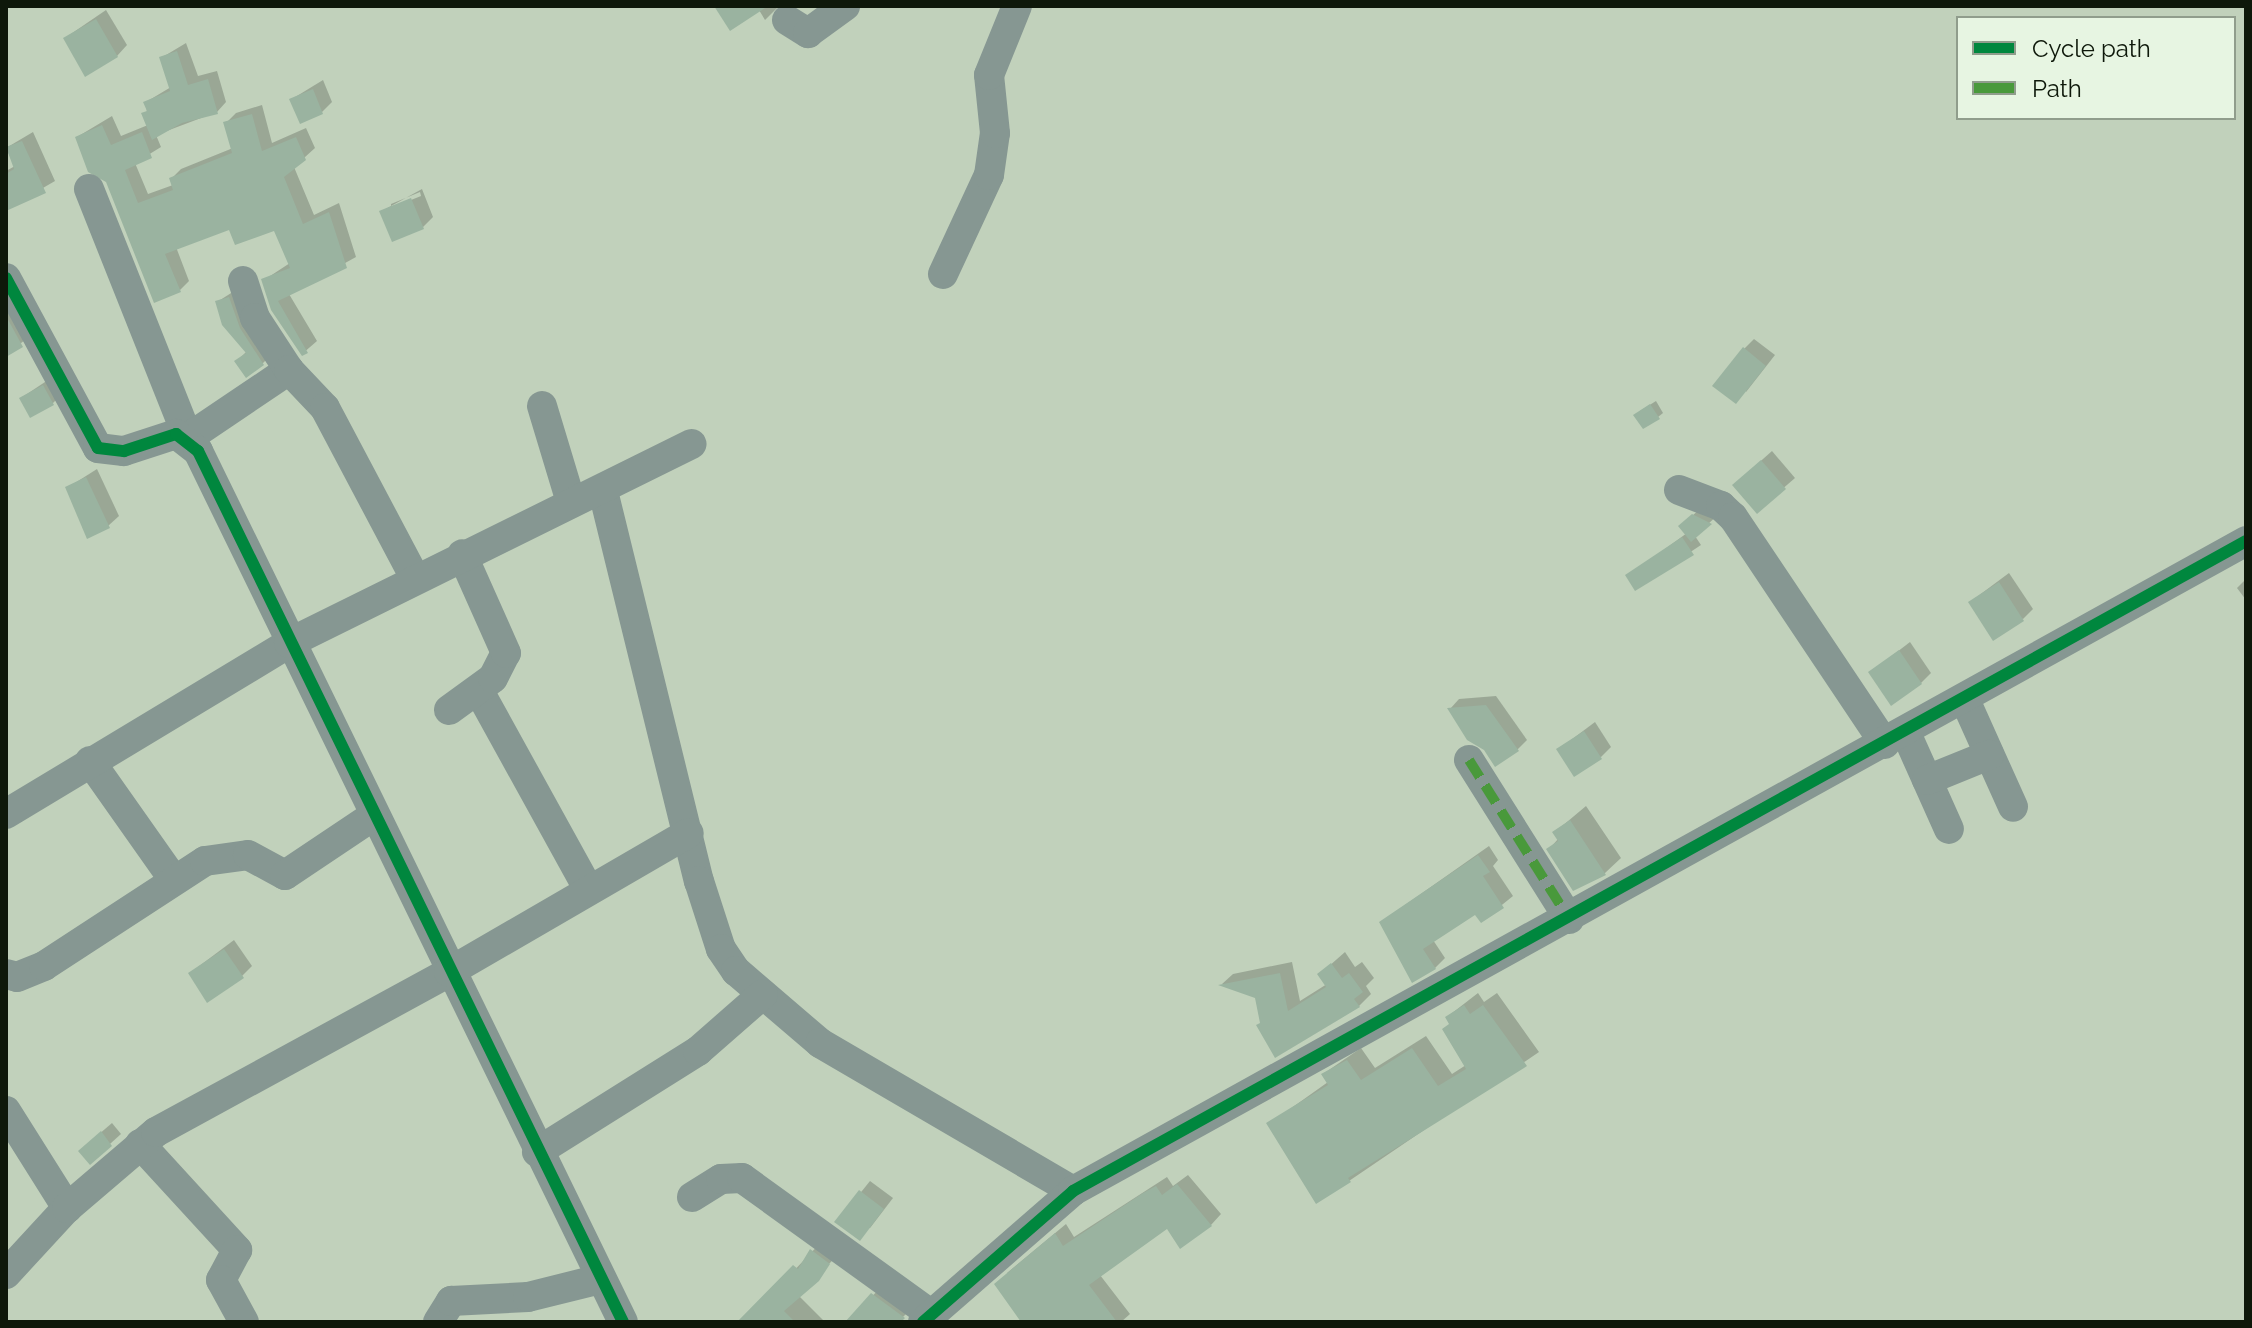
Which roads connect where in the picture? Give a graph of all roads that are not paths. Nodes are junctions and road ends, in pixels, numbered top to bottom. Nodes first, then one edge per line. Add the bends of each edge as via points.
1 (845, 6) edge
2 (1017, 6) edge
3 (787, 20) dead end
4 (89, 189) dead end
5 (943, 274) dead end
6 (6, 278) edge
7 (243, 281) dead end
8 (289, 370) junction
9 (542, 406) dead end
10 (188, 438) junction
11 (692, 444) dead end
12 (1679, 490) dead end
13 (603, 491) junction
14 (571, 502) junction
15 (2246, 541) edge
16 (462, 554) junction
17 (415, 578) junction
18 (289, 643) junction
19 (479, 691) junction
20 (1965, 700) junction
21 (449, 710) dead end
22 (1896, 738) junction
23 (1989, 755) junction
24 (1469, 760) dead end
25 (90, 761) junction
26 (1927, 780) junction
27 (2013, 807) dead end
28 (6, 814) edge
29 (373, 816) junction
30 (1949, 829) dead end
31 (689, 833) junction
32 (174, 880) junction
33 (589, 890) junction
34 (1569, 919) junction
35 (449, 972) junction
36 (6, 974) edge
37 (763, 994) junction
38 (6, 1111) edge
39 (140, 1144) junction
40 (537, 1152) junction
41 (1073, 1191) junction
42 (692, 1197) dead end
43 (67, 1208) junction
44 (6, 1274) edge
45 (600, 1279) junction
46 (928, 1318) edge
47 (244, 1322) edge
48 (438, 1322) edge
49 (623, 1322) edge

1 - 3 street via 808,33
2 - 5 street via 989,75 995,133 989,175
4 - 10 street
6 - 10 street via 98,448 124,451 162,437
7 - 8 street via 255,318
8 - 10 street
8 - 17 street via 325,408
9 - 14 street
10 - 18 street
11 - 13 street
12 - 22 street via 1721,506 1733,517
13 - 14 street
13 - 31 street
14 - 16 street
15 - 20 street
16 - 17 street
16 - 19 street via 506,653 504,665
17 - 18 street
18 - 25 street
18 - 29 street
19 - 21 street
19 - 33 street
20 - 22 street
20 - 23 street
22 - 26 street
22 - 34 street
23 - 26 street
23 - 27 street
24 - 34 street
25 - 28 street
25 - 32 street
26 - 30 street
29 - 32 street via 285,875 248,855 205,861
29 - 35 street
31 - 33 street
31 - 37 street via 721,949 736,971
32 - 36 street via 44,966 17,977
33 - 35 street
34 - 41 street
35 - 39 street via 339,1028
35 - 40 street
37 - 40 street via 698,1051
37 - 41 street via 820,1043
38 - 43 street
39 - 43 street
39 - 47 street via 237,1250 221,1280
40 - 45 street
41 - 46 street
42 - 46 street via 721,1179 742,1178
43 - 44 street
45 - 48 street via 528,1297 451,1301
45 - 49 street

